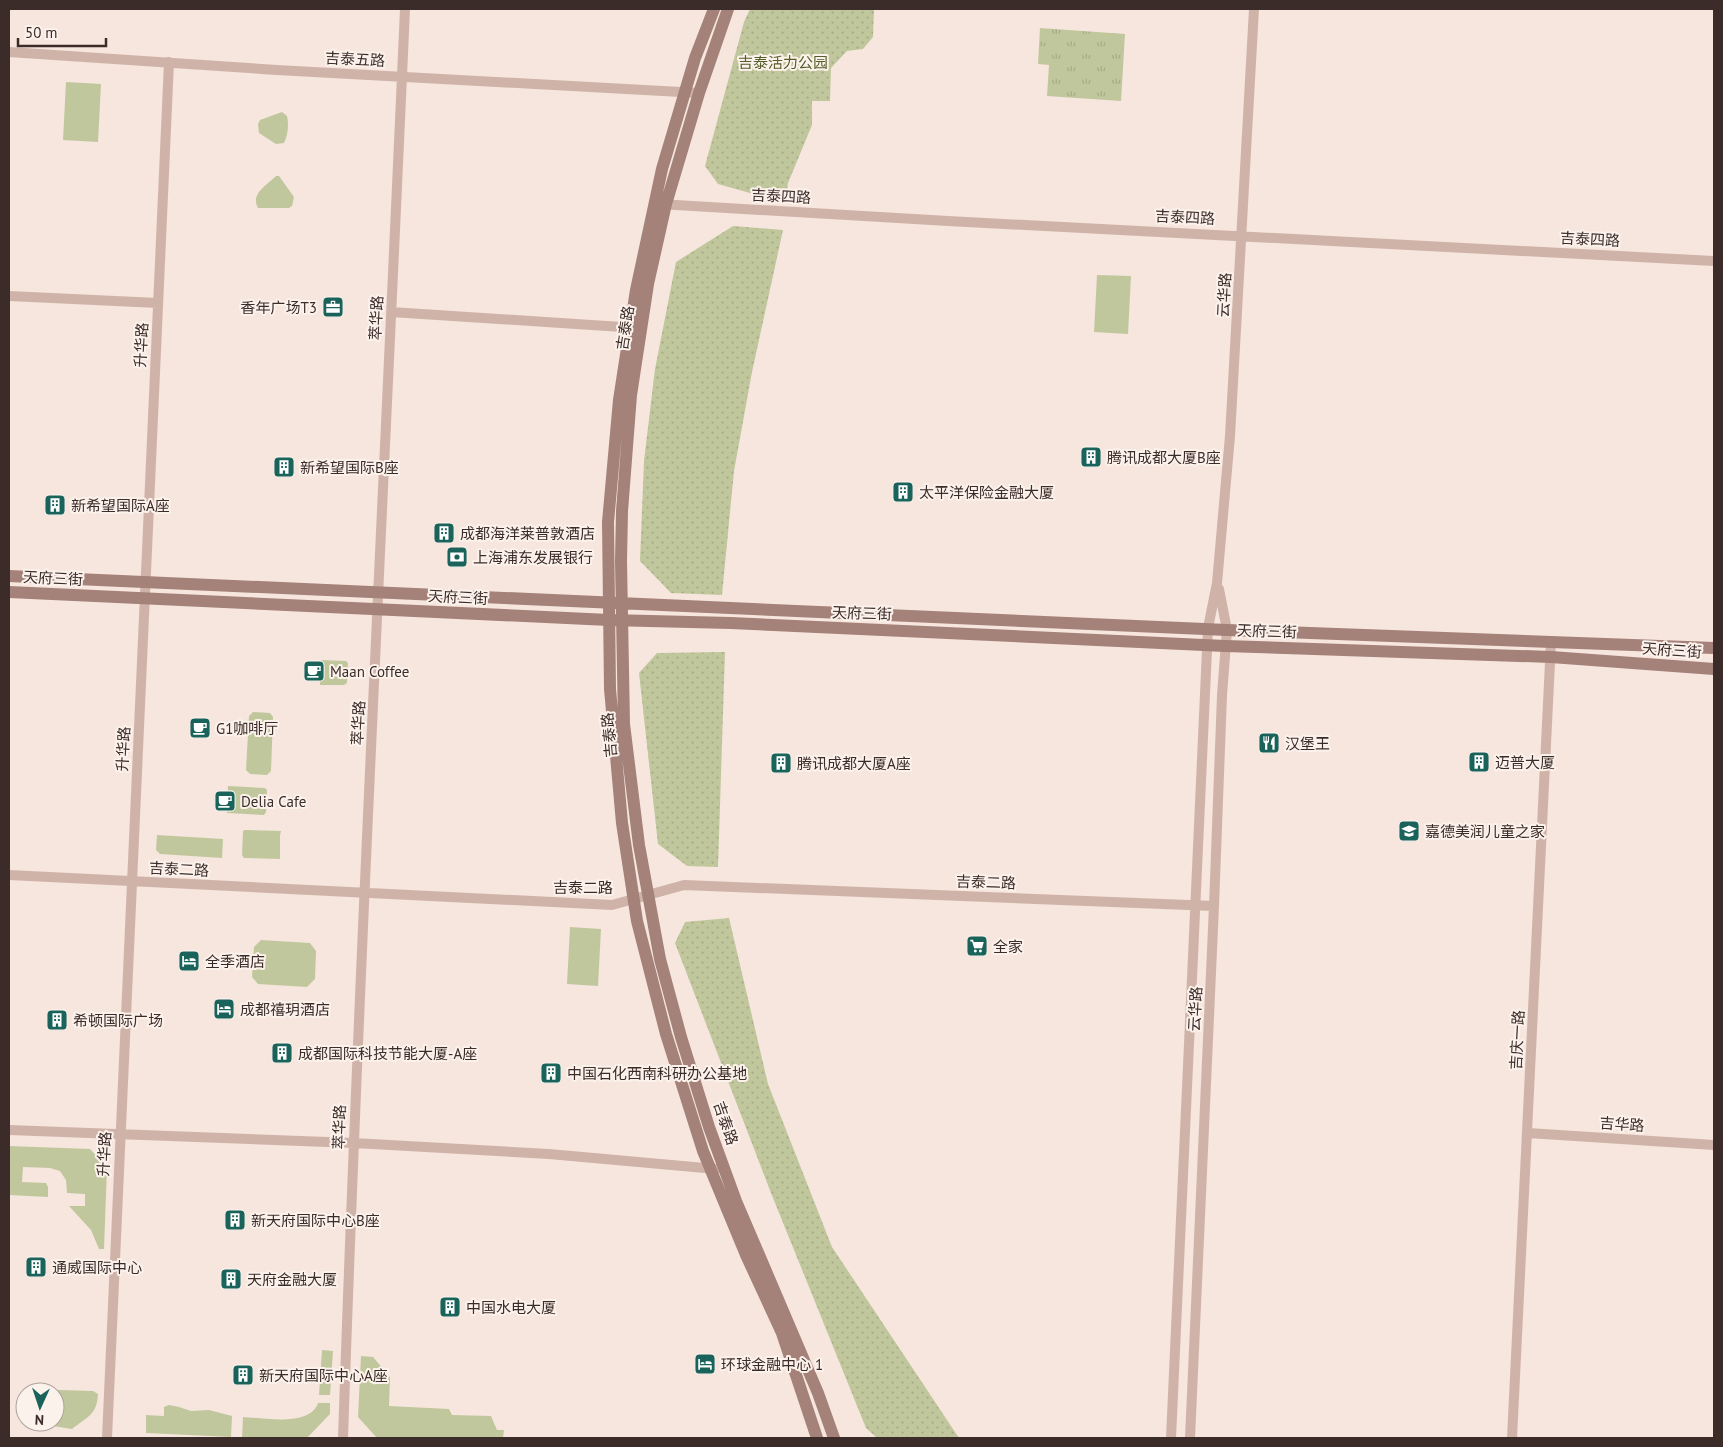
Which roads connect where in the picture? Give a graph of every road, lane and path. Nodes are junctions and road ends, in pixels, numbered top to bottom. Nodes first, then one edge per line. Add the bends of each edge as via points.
1 (405, 9) edge
2 (714, 9) edge
3 (728, 9) edge
4 (1254, 9) edge
5 (9, 52) edge
6 (169, 62) junction
7 (402, 77) junction
8 (684, 92) junction
9 (699, 93) junction
10 (660, 204) junction
11 (1242, 236) junction
12 (1714, 261) edge
13 (9, 296) edge
14 (158, 303) junction
15 (391, 312) junction
16 (636, 328) junction
17 (9, 576) edge
18 (145, 582) junction
19 (1218, 583) junction
20 (9, 592) edge
21 (379, 593) junction
22 (144, 598) junction
23 (609, 604) junction
24 (622, 604) junction
25 (378, 609) junction
26 (609, 620) junction
27 (622, 620) junction
28 (1208, 628) junction
29 (1227, 630) junction
30 (1551, 642) junction
31 (1207, 644) junction
32 (1225, 646) junction
33 (1714, 648) edge
34 (1551, 657) junction
35 (1714, 669) edge
36 (9, 875) edge
37 (132, 882) junction
38 (366, 892) junction
39 (648, 894) junction
40 (634, 898) junction
41 (1196, 906) junction
42 (1214, 906) junction
43 (9, 1130) edge
44 (1528, 1133) junction
45 (120, 1134) junction
46 (354, 1144) junction
47 (1714, 1145) edge
48 (710, 1168) junction
49 (724, 1170) junction
50 (813, 1434) edge
51 (107, 1438) edge
52 (343, 1438) edge
53 (834, 1438) edge
54 (1172, 1438) edge
55 (1190, 1438) edge
56 (1512, 1438) edge

1 - 7 street, 萃华路
2 - 8 street, 吉泰路
3 - 9 street, 吉泰路
4 - 11 street, 云华路
5 - 6 street, 吉泰五路
6 - 7 street, 吉泰五路
6 - 14 street, 升华路
7 - 8 street, 吉泰五路
7 - 15 street, 萃华路
8 - 9 street, 吉泰五路
8 - 10 street, 吉泰路 via 662,169
9 - 10 street, 吉泰路
10 - 11 street, 吉泰四路
10 - 16 street, 吉泰路 via 636,290
11 - 12 street, 吉泰四路
11 - 19 street, 云华路
13 - 14 street
14 - 18 street, 升华路
15 - 16 street
15 - 21 street, 萃华路
16 - 23 street, 吉泰路 via 619,400 608,522
16 - 24 street, 吉泰路 via 622,511
17 - 18 street, 天府三街
18 - 21 street, 天府三街
18 - 22 street, 升华路
19 - 28 street, 云华路
19 - 29 street, 云华路
20 - 22 street, 天府三街
21 - 23 street, 天府三街
21 - 25 street, 萃华路
22 - 25 street, 天府三街
22 - 37 street, 升华路
23 - 24 street, 天府三街
23 - 26 street, 吉泰路
24 - 27 street, 吉泰路
24 - 28 street, 天府三街
25 - 26 street, 天府三街
25 - 38 street, 萃华路
26 - 27 street, 天府三街
26 - 40 street, 吉泰路 via 610,689 622,823
27 - 31 street, 天府三街
27 - 39 street, 吉泰路 via 624,724 638,845
28 - 29 street, 天府三街
28 - 31 street, 云华路
29 - 30 street, 天府三街
29 - 32 street, 云华路
30 - 33 street, 天府三街
30 - 34 street, 吉庆一路
31 - 32 street, 天府三街
31 - 41 street, 云华路
32 - 34 street, 天府三街
32 - 42 street, 云华路
34 - 35 street, 天府三街
34 - 44 street, 吉庆一路
36 - 37 street, 吉泰二路
37 - 38 street, 吉泰二路
37 - 45 street, 升华路
38 - 40 street, 吉泰二路 via 612,904
38 - 46 street, 萃华路
39 - 40 street, 吉泰二路
39 - 41 street, 吉泰二路 via 684,885
39 - 49 street, 吉泰路 via 660,959 681,1037
40 - 48 street, 吉泰路 via 666,1034
41 - 42 street, 吉泰二路
41 - 54 street, 云华路
42 - 55 street, 云华路
43 - 45 street
44 - 47 street, 吉华路
44 - 56 street, 吉庆一路
45 - 46 street
45 - 51 street, 升华路
46 - 48 street via 549,1154
46 - 52 street, 萃华路
48 - 49 street
48 - 50 street, 吉泰路 via 782,1334
49 - 53 street, 吉泰路 via 818,1392

